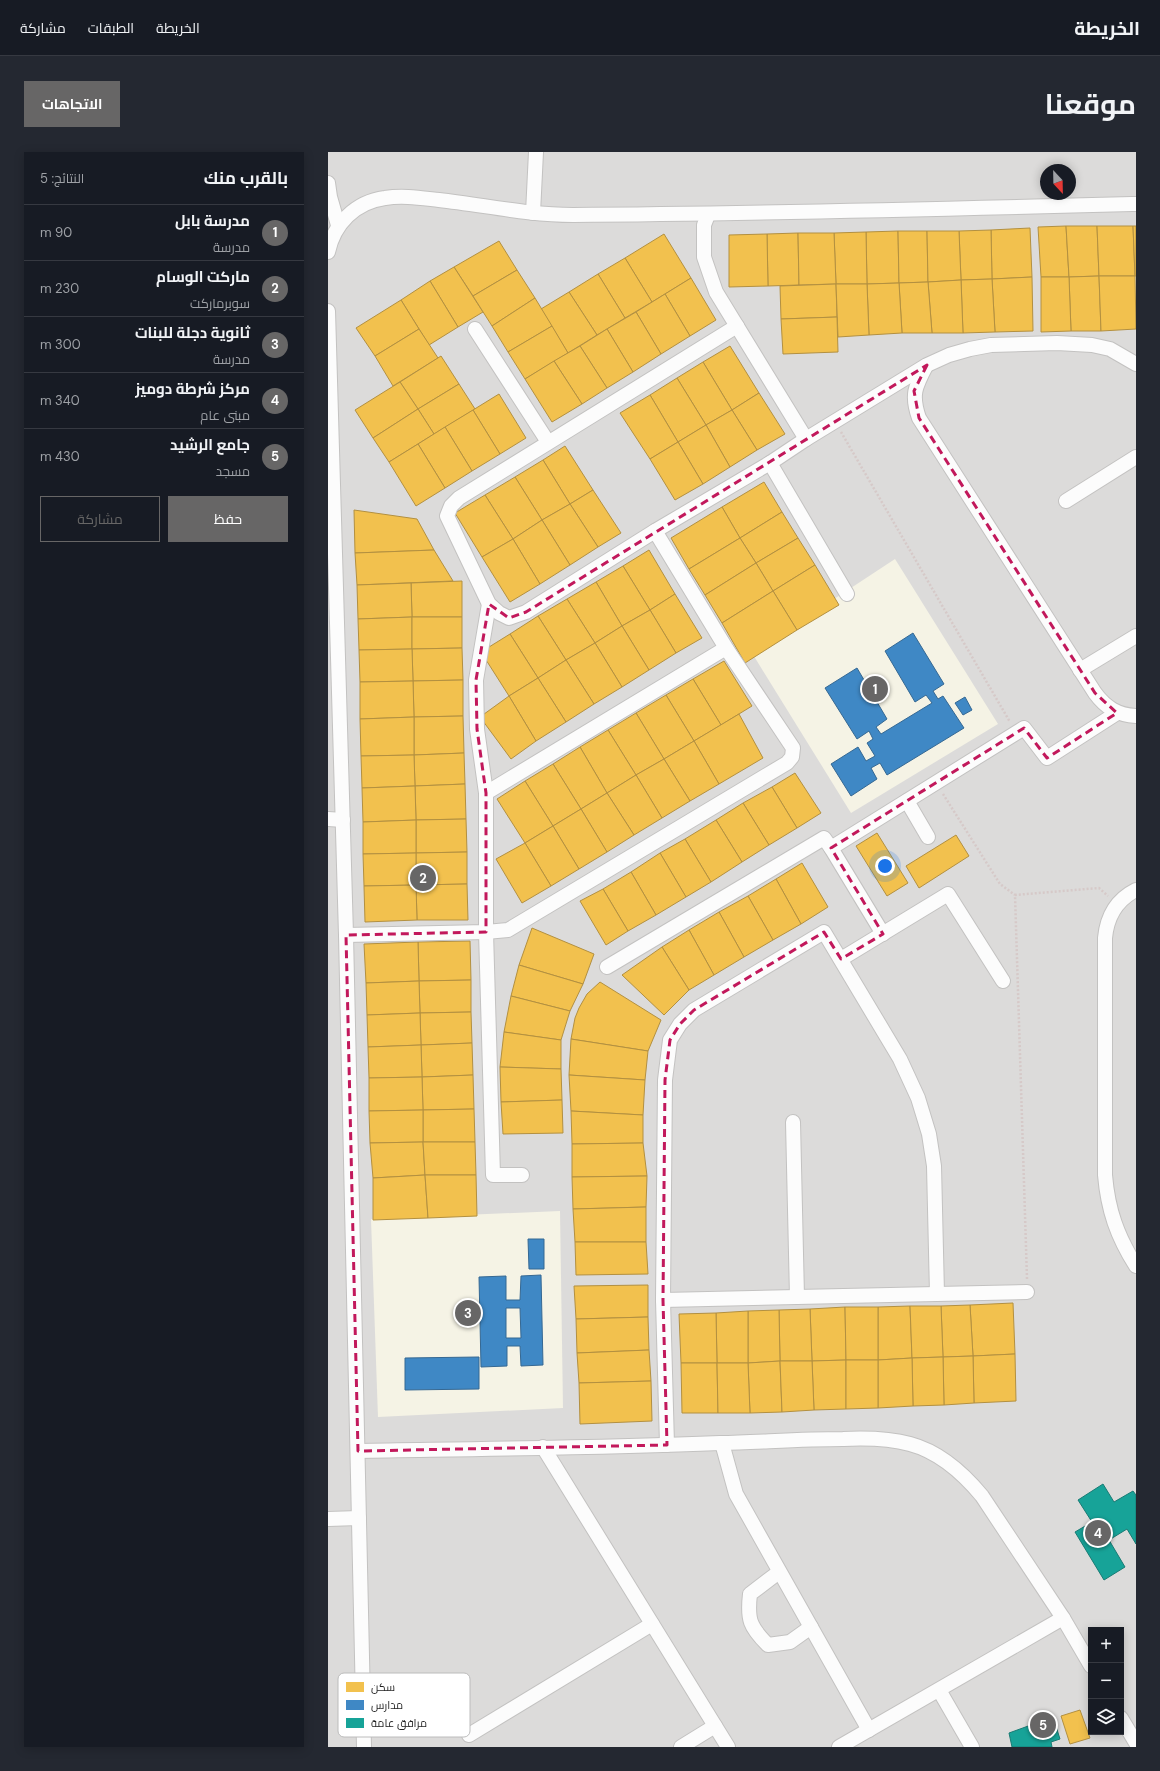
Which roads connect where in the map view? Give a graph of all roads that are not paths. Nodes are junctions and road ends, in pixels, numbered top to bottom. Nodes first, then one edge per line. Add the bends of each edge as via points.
1 (536, 152) edge
2 (328, 183) edge
3 (1136, 204) edge
4 (533, 213) junction
5 (708, 215) junction
6 (338, 225) junction
7 (328, 252) edge
8 (328, 311) edge
9 (737, 326) junction
10 (475, 329) dead end
11 (1136, 364) edge
12 (927, 365) junction
13 (806, 439) junction
14 (548, 442) junction
15 (1136, 457) edge
16 (770, 463) junction
17 (1066, 501) dead end
18 (655, 531) junction
19 (847, 594) dead end
20 (489, 604) junction
21 (1136, 636) edge
22 (726, 648) junction
23 (1080, 670) junction
24 (1116, 713) junction
25 (1136, 716) edge
26 (486, 793) junction
27 (907, 800) junction
28 (328, 819) edge
29 (343, 820) junction
30 (928, 837) dead end
31 (831, 848) junction
32 (1136, 890) edge
33 (486, 932) junction
34 (883, 934) junction
35 (346, 935) junction
36 (841, 959) junction
37 (607, 967) dead end
38 (1002, 981) dead end
39 (793, 1122) dead end
40 (522, 1174) dead end
41 (1136, 1266) edge
42 (1027, 1292) road end
43 (937, 1294) junction
44 (797, 1297) junction
45 (663, 1300) junction
46 (722, 1443) junction
47 (667, 1445) junction
48 (543, 1447) junction
49 (358, 1451) junction
50 (359, 1518) junction
51 (328, 1519) edge
52 (780, 1572) junction
53 (1063, 1618) junction
54 (652, 1624) junction
55 (811, 1627) junction
56 (1089, 1663) edge
57 (362, 1673) edge
58 (939, 1690) junction
59 (1124, 1723) edge
60 (715, 1726) junction
61 (869, 1730) junction
62 (470, 1735) edge
63 (364, 1737) edge
64 (1136, 1743) edge
65 (364, 1747) edge
66 (681, 1747) edge
67 (728, 1747) edge
68 (839, 1747) edge
69 (972, 1747) edge

1 - 4 street
2 - 6 street
3 - 5 street
4 - 5 street
4 - 6 street via 430,199 390,198 367,202 351,212
5 - 9 street via 704,225 704,257 716,292
6 - 7 street
8 - 29 street
9 - 13 street
9 - 14 street
10 - 14 street
11 - 12 street via 1110,349 1057,343 991,345 970,349
12 - 13 street
12 - 23 street via 914,391 919,418
13 - 16 street
14 - 20 street via 459,498 447,516
15 - 17 street
16 - 18 street
16 - 19 street
18 - 20 street via 526,612 509,618
18 - 22 street
20 - 26 street via 476,680 477,729
21 - 23 street
22 - 26 street
22 - 33 street via 793,748 792,758 508,930
23 - 24 street via 1104,704
24 - 25 street
24 - 27 street via 1047,758 1024,728
26 - 33 street
27 - 30 street
27 - 31 street
28 - 29 street
29 - 35 street
31 - 34 street
31 - 37 street via 824,838
32 - 41 street via 1117,905 1108,919 1105,938 1105,1175 1110,1211 1116,1230
33 - 35 street
33 - 40 street via 493,1175
34 - 36 street
34 - 38 street via 948,894
35 - 49 street
36 - 43 street via 900,1059 918,1098 929,1134 934,1166
36 - 45 street via 824,932 694,1010 680,1024 670,1040 665,1080
39 - 44 street
42 - 43 street
43 - 44 street
44 - 45 street
45 - 47 street
46 - 47 street
46 - 52 street via 736,1494
46 - 53 street via 865,1438 896,1441 927,1451 961,1473 982,1496
47 - 48 street
48 - 49 street
48 - 54 street
49 - 50 street
50 - 51 street
50 - 57 street
52 - 55 street
52 - 55 street via 750,1594 748,1610 754,1630 768,1644 790,1642
53 - 56 street
53 - 58 street
54 - 60 street
54 - 62 street
55 - 61 street
58 - 61 street
58 - 69 street
59 - 64 street
60 - 66 street
60 - 67 street
61 - 68 street
63 - 65 street

